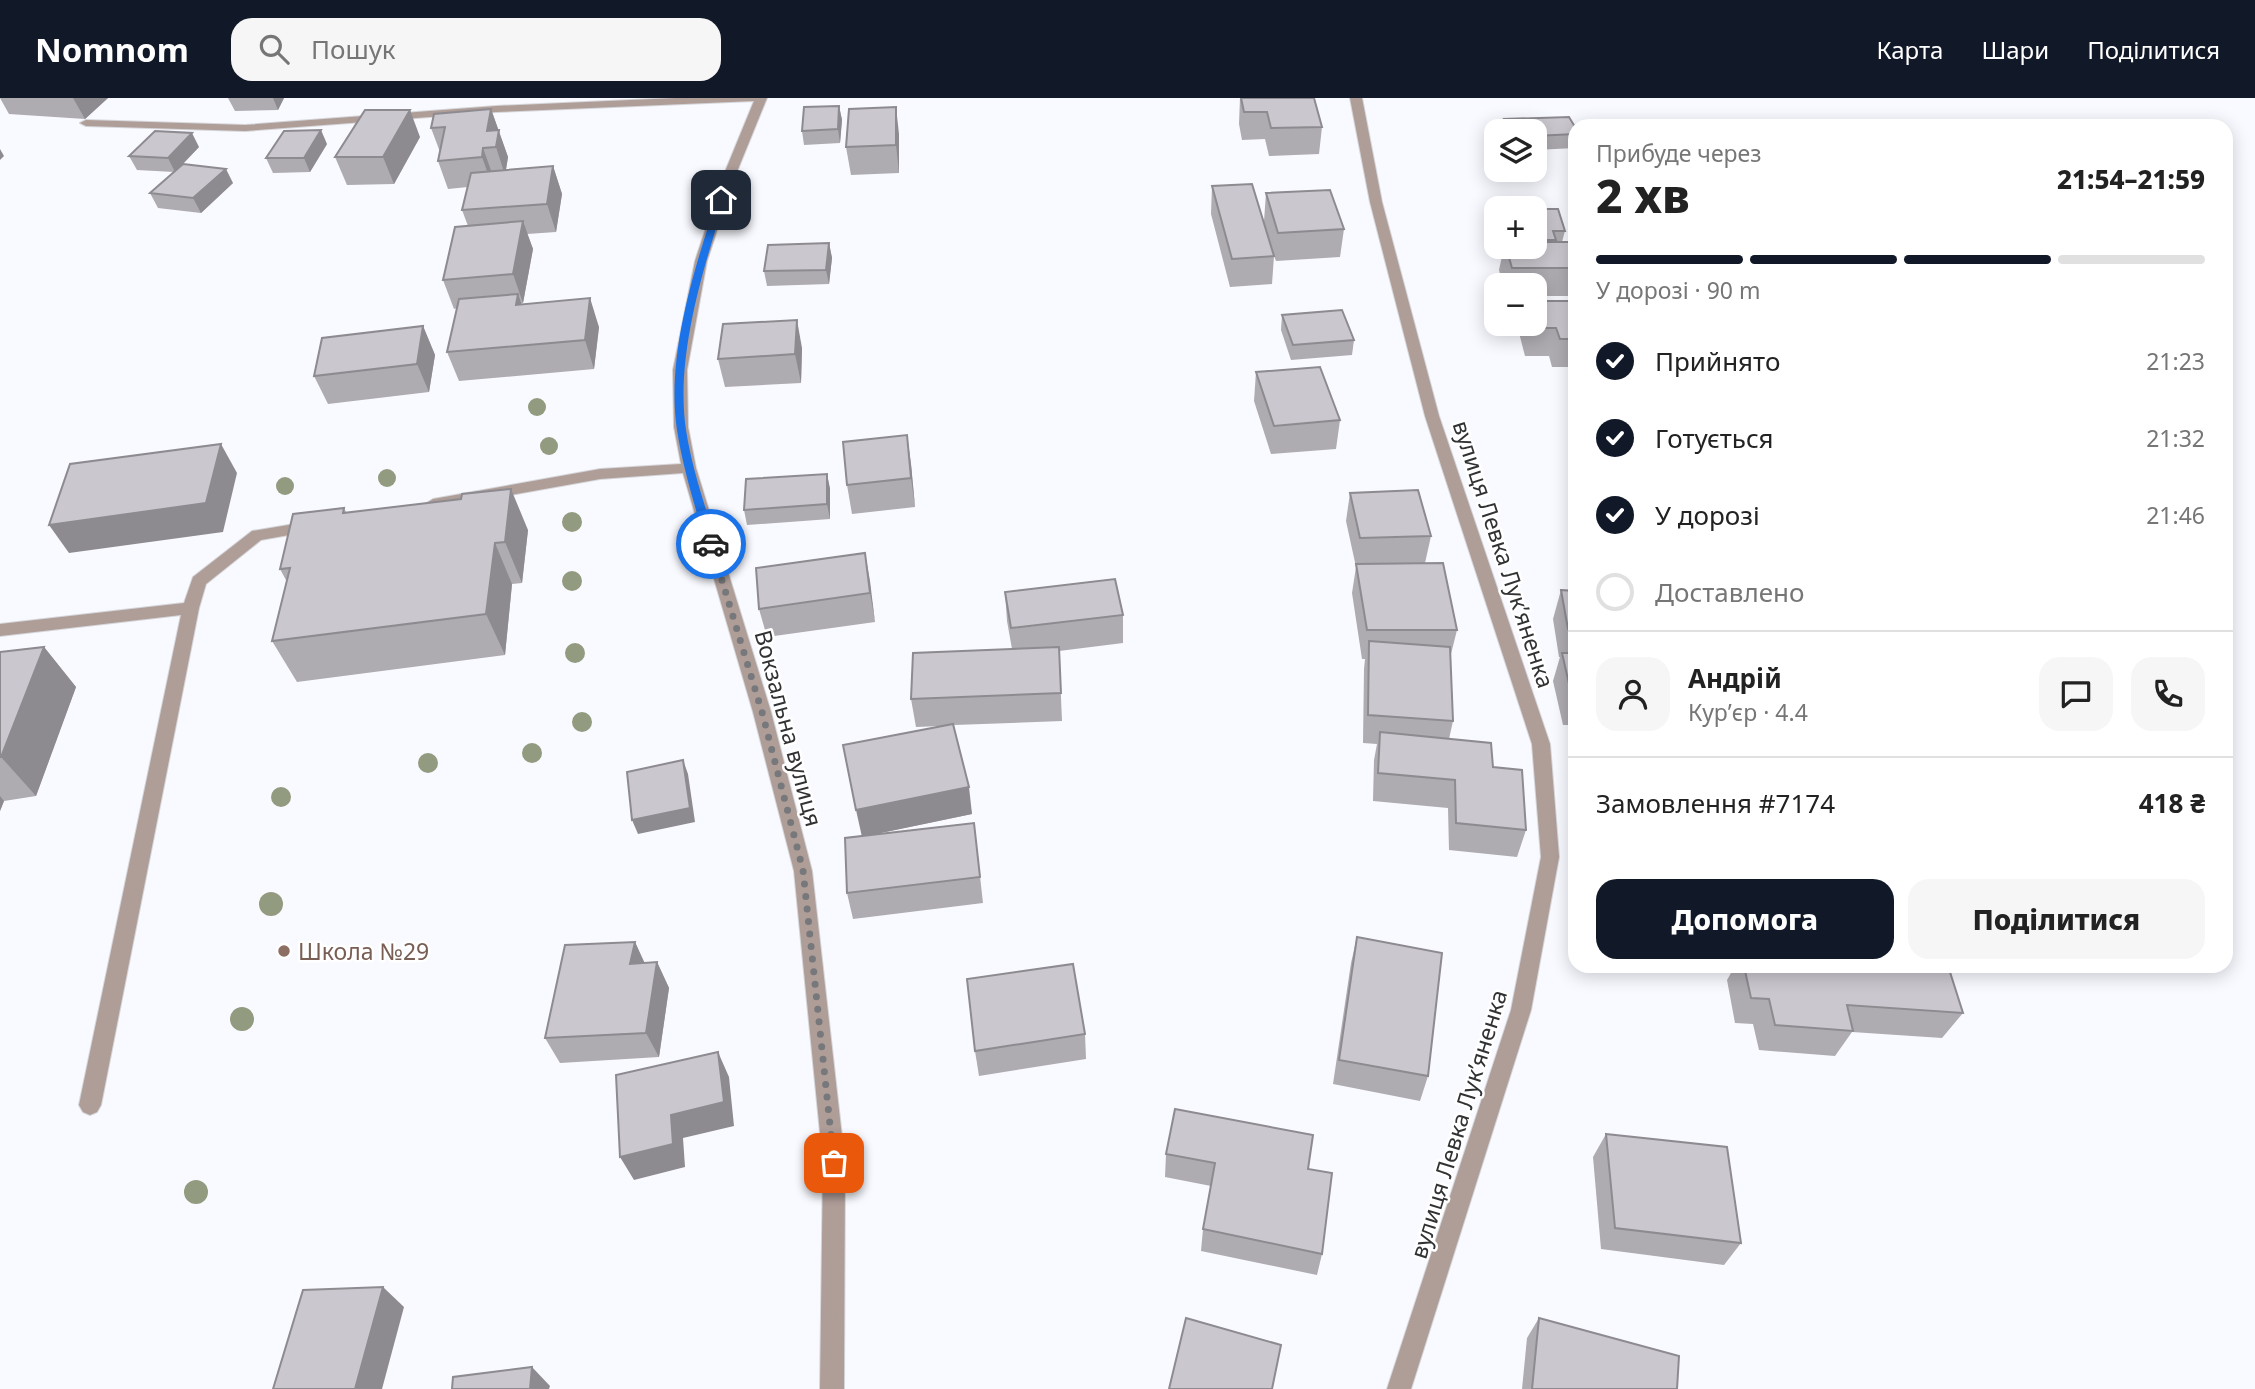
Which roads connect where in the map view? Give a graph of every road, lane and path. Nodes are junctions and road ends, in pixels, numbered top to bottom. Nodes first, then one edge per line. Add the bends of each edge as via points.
1 (755, 98) edge
2 (761, 98) edge
3 (1356, 98) edge
4 (493, 103) edge
5 (86, 123) dead end
6 (689, 468) junction
7 (422, 506) edge
8 (326, 523) edge
9 (191, 608) junction
10 (0, 630) edge
11 (90, 1105) dead end
12 (832, 1389) edge
13 (1399, 1389) edge

1 - 4 street
2 - 6 street, Вокзальна вулиця via 701,261 680,370 681,427
3 - 13 street, вулиця Левка Лукʼяненка via 1376,202 1432,416 1541,744 1550,857 1521,1010
4 - 5 street via 245,128
6 - 7 street via 600,474
6 - 12 street, Вокзальна вулиця via 762,712 803,870 834,1163
8 - 9 street via 257,535 199,581
9 - 10 street
9 - 11 street

